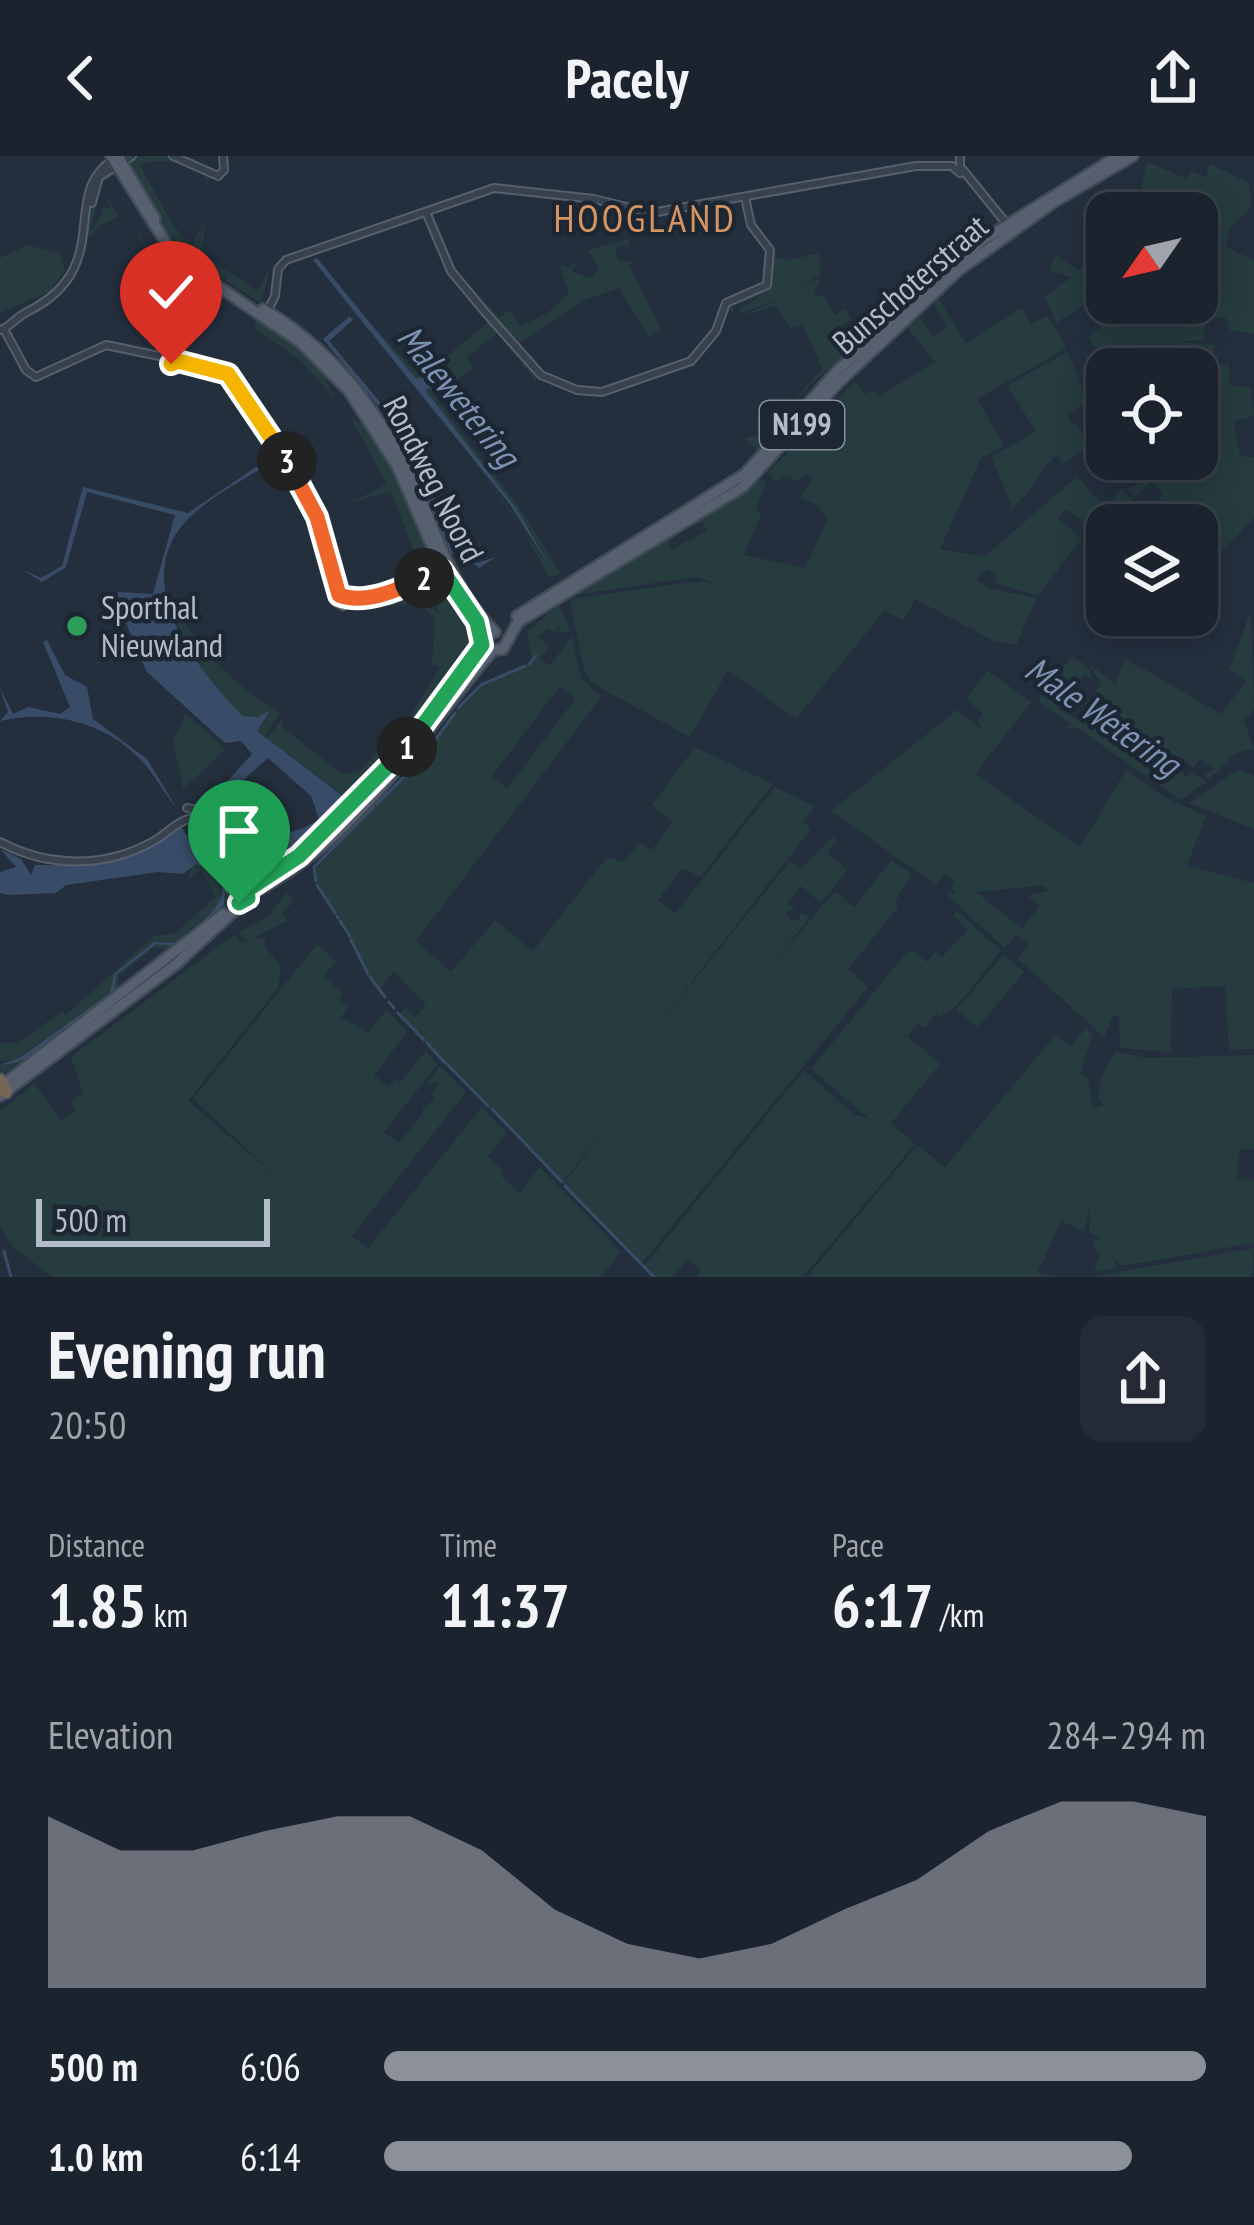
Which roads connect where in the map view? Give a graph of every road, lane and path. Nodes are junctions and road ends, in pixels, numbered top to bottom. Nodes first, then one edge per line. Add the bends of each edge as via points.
1 (172, 156) edge
2 (184, 156) edge
3 (1118, 156) edge
4 (1133, 156) edge
5 (119, 158) edge
6 (957, 161) edge
7 (218, 163) edge
8 (745, 196) junction
9 (426, 212) junction
10 (1009, 227) junction
11 (266, 314) junction
12 (5, 326) edge
13 (445, 572) junction
14 (564, 588) junction
15 (518, 616) junction
16 (481, 620) junction
17 (495, 639) junction
18 (472, 665) junction
19 (0, 842) edge
20 (240, 896) junction
21 (1, 1088) edge

1 - 7 street
2 - 7 street
3 - 10 main road, Bunschoterstraat / N199
4 - 10 main road, Bunschoterstraat / N199
5 - 11 main road, Rondweg Noord via 178,251
5 - 12 street via 92,178 67,286
6 - 8 street
6 - 10 street via 956,172 963,170
8 - 9 street via 651,213 498,188
8 - 9 street via 770,250 767,285 726,303 716,332 691,361 596,393 532,368 451,271
9 - 11 street via 283,262
10 - 14 main road, Bunschoterstraat / N199 via 838,370 745,474
11 - 13 main road, Rondweg Noord via 318,349 372,410 414,486
12 - 13 street via 36,377 106,345 228,374 317,517 337,604
13 - 16 main road, Rondweg Noord
14 - 15 main road, Bunschoterstraat / N199
14 - 17 main road, Bunschoterstraat / N199
15 - 16 main road via 500,625
15 - 17 main road, Bunschoterstraat / N199
16 - 17 main road, Rondweg Noord
16 - 18 main road
17 - 18 main road, Bunschoterstraat / N199
17 - 20 main road, Bunschoterstraat / N199 via 406,763 316,850
18 - 20 main road, Bunschoterstraat / N199 via 398,757 299,856
19 - 20 street via 67,862 105,859 189,817
20 - 21 main road, Bunschoterstraat / N199 via 175,965

